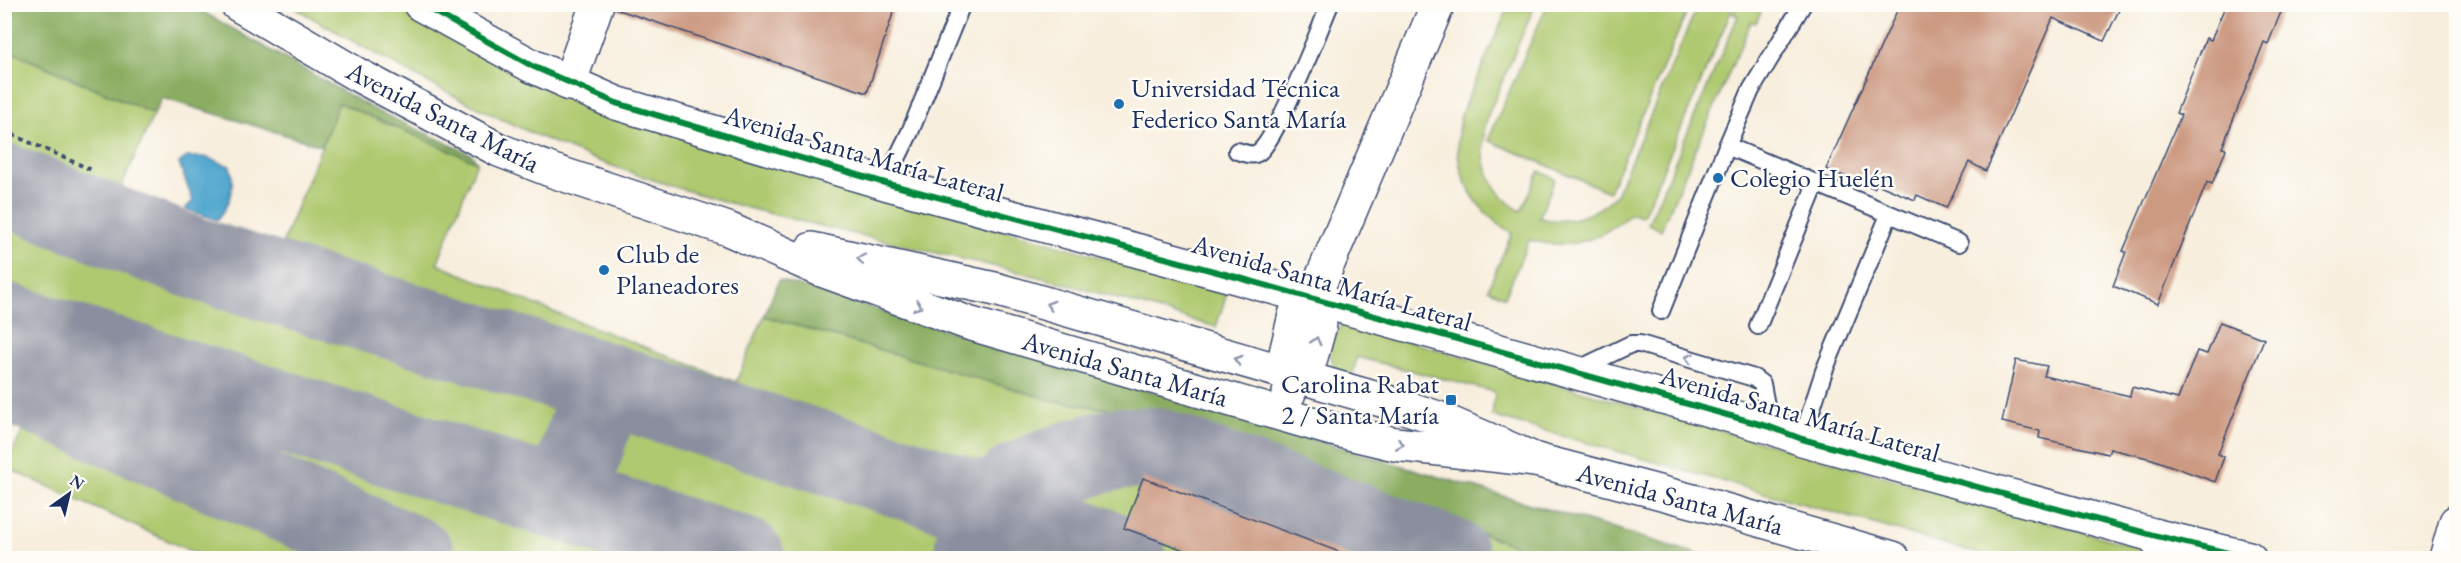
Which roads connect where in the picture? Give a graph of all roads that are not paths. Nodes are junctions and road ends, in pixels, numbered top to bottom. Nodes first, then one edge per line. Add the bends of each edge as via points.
1 (237, 4) edge
2 (420, 4) edge
3 (597, 4) edge
4 (962, 4) edge
5 (1330, 4) edge
6 (1438, 4) edge
7 (1803, 4) edge
8 (569, 84) junction
9 (1727, 146) junction
10 (1237, 151) dead end
11 (885, 183) junction
12 (1816, 184) junction
13 (1889, 215) junction
14 (728, 229) junction
15 (1959, 243) dead end
16 (1313, 299) junction
17 (1660, 311) dead end
18 (1758, 326) dead end
19 (1574, 372) junction
20 (1294, 376) junction
21 (1283, 415) junction
22 (1770, 427) junction
23 (1802, 439) junction
24 (1536, 460) junction
25 (2457, 522) edge
26 (2160, 547) edge
27 (2238, 557) edge
28 (1893, 558) edge
29 (2446, 558) edge

1 - 14 main road, Avenida Santa María via 356,74 499,150
2 - 8 main road, Avenida Santa María Lateral
3 - 8 main road
4 - 11 lane
5 - 10 lane via 1273,134 1258,153
6 - 16 main road
7 - 9 lane via 1751,90
8 - 11 main road, Avenida Santa María Lateral via 627,106
9 - 12 lane
9 - 17 lane
11 - 16 main road, Avenida Santa María Lateral
12 - 13 lane
12 - 18 lane
13 - 15 lane
13 - 23 lane via 1824,371
20 -> 14 main road, Avenida Santa María via 995,289
14 -> 21 main road, Avenida Santa María via 819,269 968,323
16 - 19 main road, Avenida Santa María Lateral
16 - 20 main road via 1295,315 1286,353
19 - 22 main road, Avenida Santa María Lateral
22 -> 19 lane via 1765,394 1754,378 1640,344 1631,344
20 - 21 main road
20 - 24 main road, Avenida Santa María via 1438,418
21 -> 24 main road, Avenida Santa María via 1395,444
22 - 23 main road, Avenida Santa María Lateral
23 - 26 main road, Avenida Santa María Lateral
24 - 28 main road, Avenida Santa María
25 - 29 main road
26 - 27 main road, Avenida Santa María Lateral

